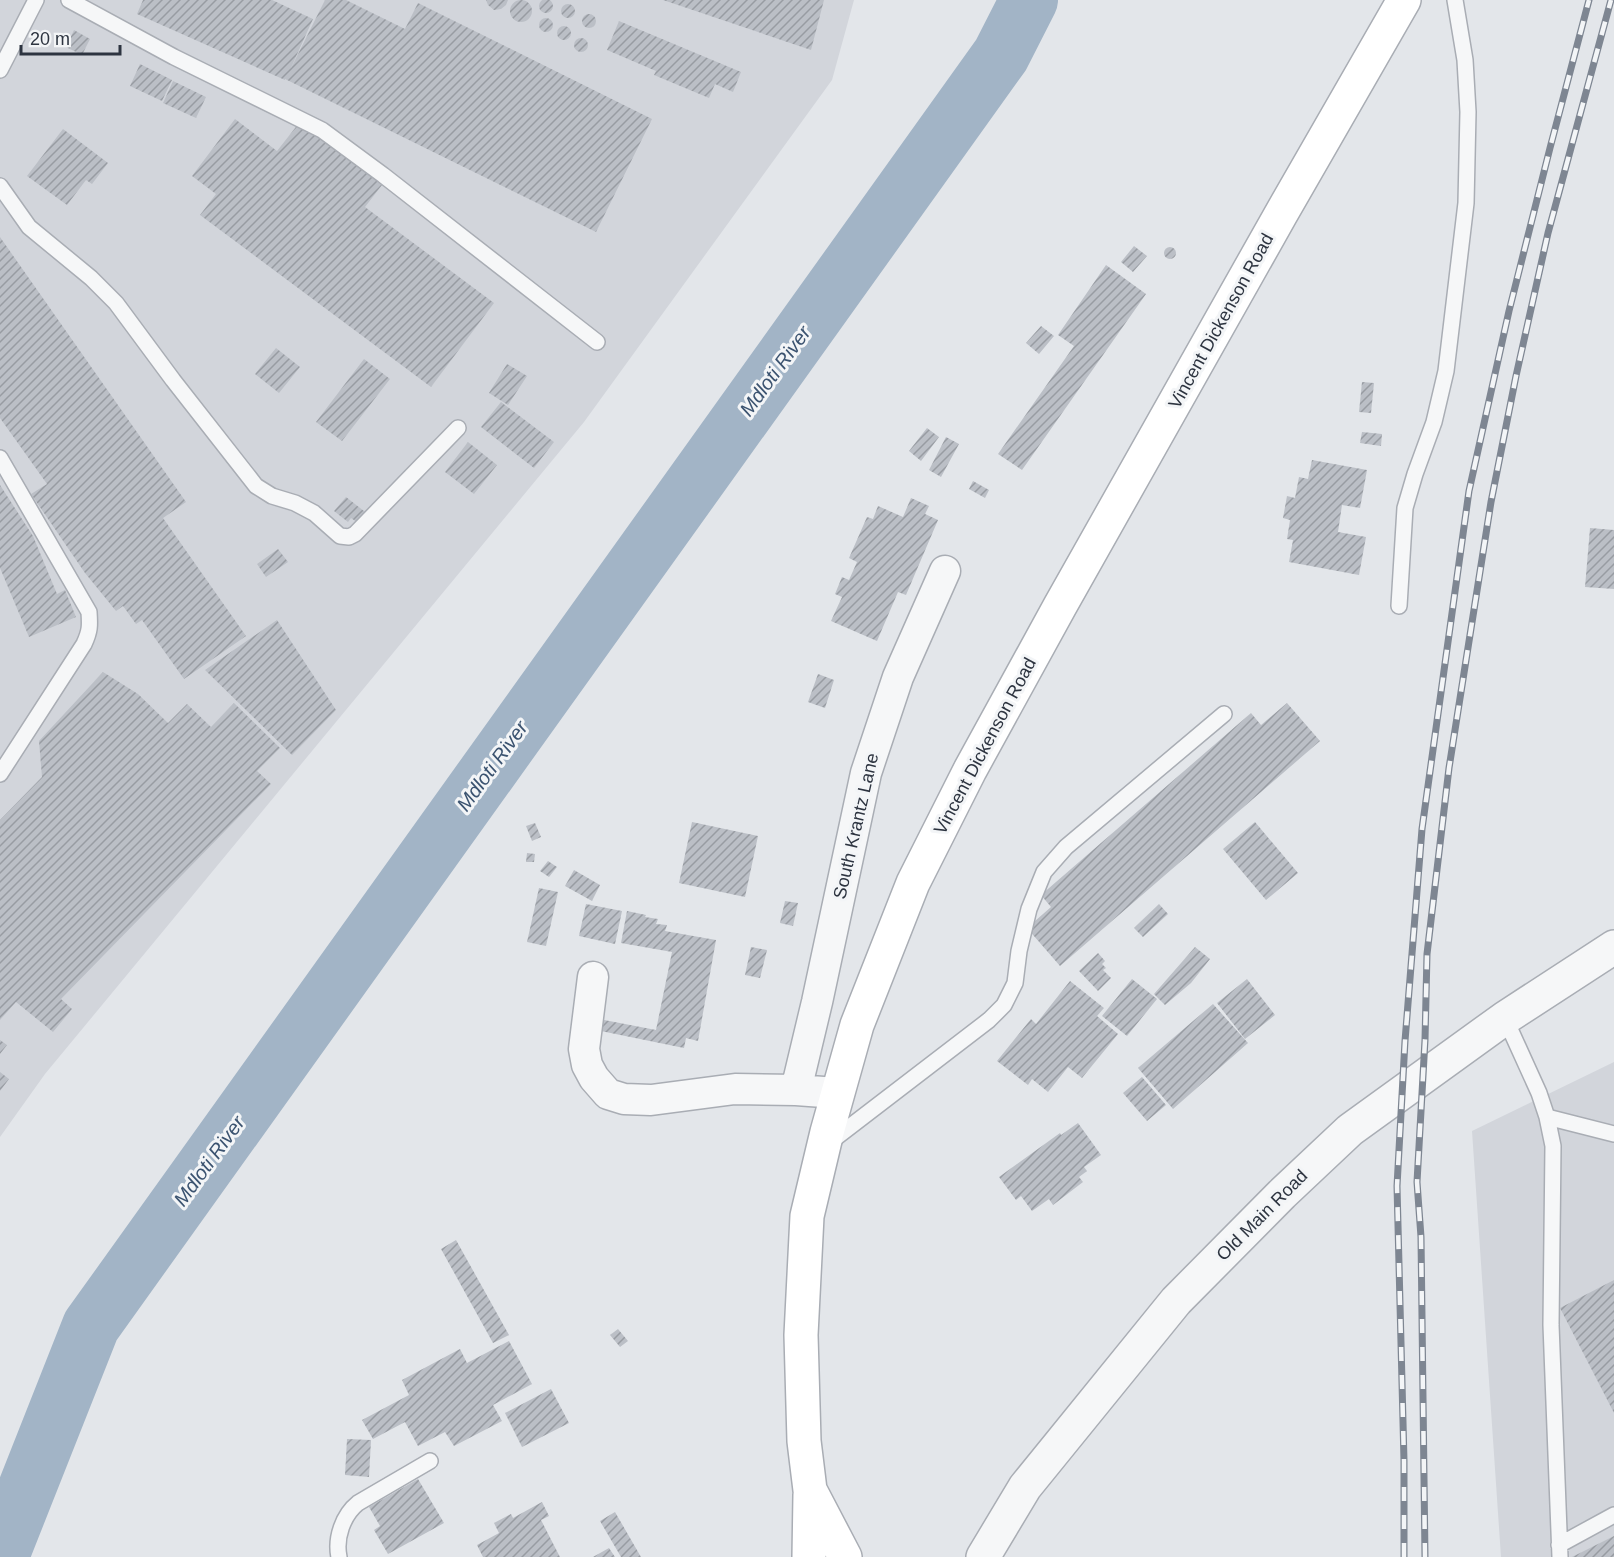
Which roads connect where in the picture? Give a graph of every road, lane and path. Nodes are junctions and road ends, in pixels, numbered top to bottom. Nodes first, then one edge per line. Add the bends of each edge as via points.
1 (36, 0) edge
2 (69, 0) edge
3 (1404, 0) edge
4 (1455, 0) edge
5 (0, 70) edge
6 (0, 186) edge
7 (597, 342) dead end
8 (458, 428) dead end
9 (0, 458) edge
10 (945, 571) dead end
11 (1399, 606) dead end
12 (1224, 714) dead end
13 (0, 774) edge
14 (1614, 947) edge
15 (593, 977) dead end
16 (1504, 1018) junction
17 (796, 1090) junction
18 (837, 1093) junction
19 (1547, 1117) junction
20 (1614, 1134) edge
21 (823, 1148) junction
22 (430, 1461) dead end
23 (810, 1490) junction
24 (1614, 1515) edge
25 (1559, 1551) edge
26 (339, 1557) edge
27 (809, 1557) edge
28 (845, 1557) edge
29 (983, 1557) edge

1 - 5 lane
2 - 7 lane via 322,130
3 - 18 main road, Vincent Dickenson Road via 970,770 913,883 857,1025
4 - 11 lane via 1465,60 1468,112 1466,203 1446,371 1406,508
6 - 8 lane via 29,226 116,303 256,486 314,513 340,536 355,534
9 - 13 lane via 89,612 90,631
10 - 17 street, South Krantz Lane via 898,677 866,773
12 - 21 lane via 1066,847 1044,872 1029,909 1015,983 1004,1005
14 - 16 street, Old Main Road
15 - 17 street via 584,1049 587,1065 608,1094 624,1100 651,1100 735,1089
16 - 19 lane
16 - 29 street, Old Main Road via 1350,1130 1176,1301 1025,1486
17 - 18 street
18 - 21 main road, Vincent Dickenson Road
19 - 20 lane
19 - 25 lane via 1553,1146 1551,1324
21 - 23 main road, Vincent Dickenson Road via 807,1216 801,1335 804,1441
22 - 26 lane via 350,1510 342,1527
23 - 27 main road
23 - 28 main road, Vincent Dickenson Road
24 - 25 lane

